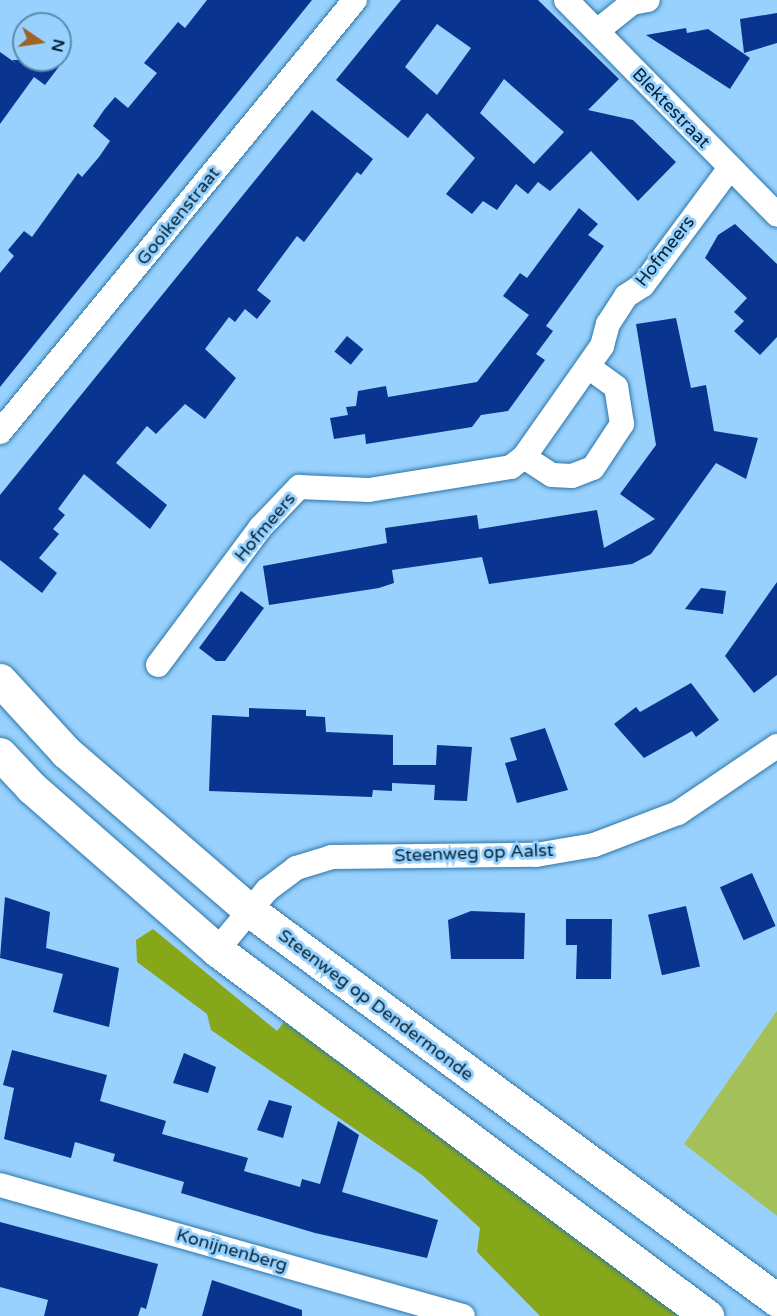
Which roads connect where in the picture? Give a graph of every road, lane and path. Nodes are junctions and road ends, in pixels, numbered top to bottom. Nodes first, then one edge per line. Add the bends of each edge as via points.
1 (355, 0) edge
2 (566, 0) edge
3 (648, 0) edge
4 (597, 31) junction
5 (730, 168) junction
6 (777, 215) edge
7 (588, 367) junction
8 (0, 432) edge
9 (524, 457) junction
10 (158, 665) dead end
11 (0, 680) edge
12 (777, 746) edge
13 (0, 754) edge
14 (249, 910) junction
15 (217, 950) junction
16 (0, 1185) edge
17 (777, 1300) edge
18 (463, 1316) edge
19 (707, 1316) edge

1 - 8 street, Gooikenstraat
2 - 4 street, Blektestraat
3 - 4 street via 632,3
4 - 5 street, Blektestraat
5 - 6 street, Blektestraat
5 - 7 street, Hofmeers via 643,285 626,296
7 - 9 street, Hofmeers
7 - 9 street via 616,387 622,424 593,468 572,476 552,475
9 - 10 street, Hofmeers via 512,467 369,490 298,487 260,528
11 - 14 main road, Steenweg op Dendermonde via 66,752
12 - 14 street, Steenweg op Aalst via 678,813 594,844 536,855 331,857 296,868
13 - 15 main road via 32,788
14 - 15 street, Steenweg op Aalst
14 - 17 main road, Steenweg op Dendermonde
15 - 19 main road
16 - 18 street, Konijnenberg

